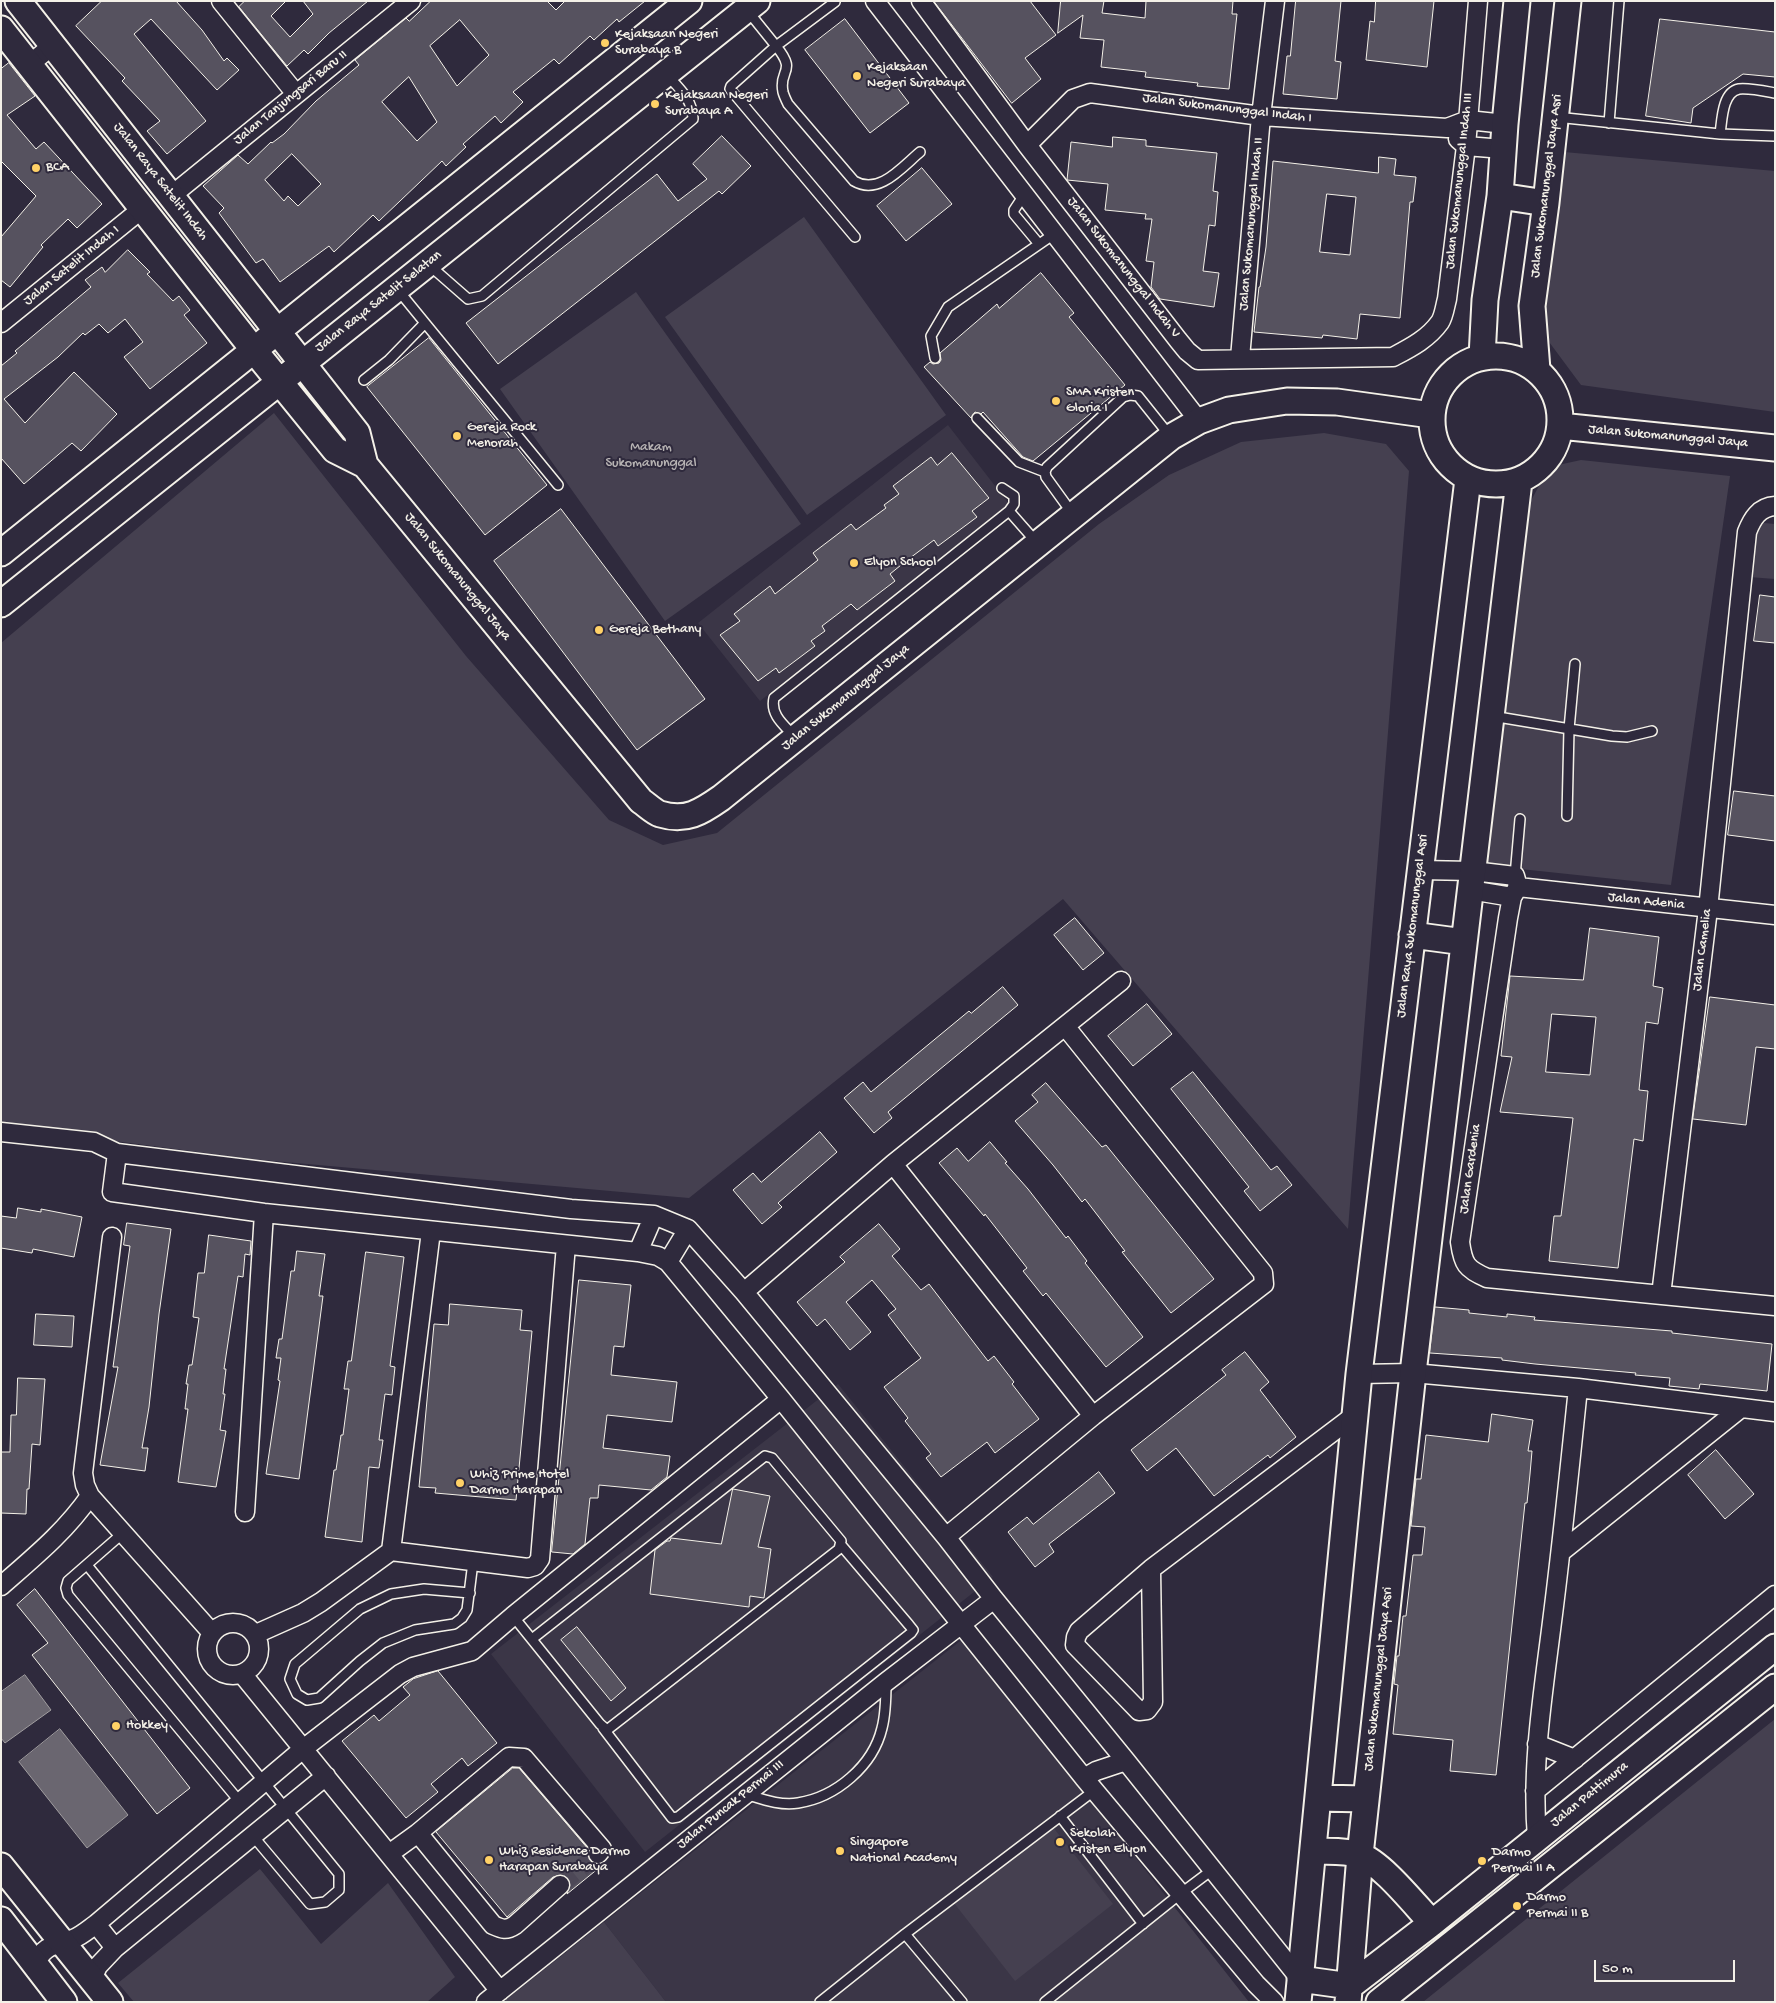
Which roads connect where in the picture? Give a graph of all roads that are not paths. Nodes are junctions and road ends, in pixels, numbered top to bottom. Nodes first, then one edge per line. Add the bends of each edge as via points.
1 (18, 1) edge
2 (221, 1) edge
3 (411, 1) edge
4 (689, 1) edge
5 (874, 1) edge
6 (921, 1) edge
7 (1275, 1) edge
8 (1478, 1) edge
9 (1517, 1) edge
10 (1568, 1) edge
11 (1619, 1) edge
12 (836, 2) edge
13 (752, 5) edge
14 (1, 29) edge
15 (53, 45) junction
16 (776, 46) junction
17 (30, 64) junction
18 (667, 74) junction
19 (1775, 92) edge
20 (296, 94) junction
21 (1261, 116) junction
22 (1556, 116) junction
23 (1468, 120) junction
24 (1609, 122) junction
25 (1505, 124) junction
26 (1447, 128) junction
27 (1720, 134) junction
28 (1775, 136) edge
29 (1027, 145) junction
30 (1466, 146) junction
31 (1503, 149) junction
32 (920, 152) dead end
33 (1024, 195) junction
34 (171, 196) junction
35 (1500, 196) junction
36 (1546, 203) junction
37 (143, 208) junction
38 (1054, 234) junction
39 (855, 237) dead end
40 (1039, 244) junction
41 (428, 264) junction
42 (397, 290) junction
43 (3, 319) edge
44 (426, 323) junction
45 (277, 331) junction
46 (1412, 347) joint
47 (254, 350) junction
48 (1482, 357) junction
49 (935, 358) dead end
50 (1240, 358) junction
51 (302, 363) junction
52 (1537, 370) junction
53 (279, 380) junction
54 (364, 380) dead end
55 (1431, 415) junction
56 (977, 418) dead end
57 (1199, 420) junction
58 (1560, 426) junction
59 (1171, 437) junction
60 (1775, 448) edge
61 (365, 465) junction
62 (1045, 472) junction
63 (1468, 479) junction
64 (1519, 481) junction
65 (558, 485) dead end
66 (1002, 488) dead end
67 (1775, 506) edge
68 (1009, 510) junction
69 (1074, 515) junction
70 (1038, 544) junction
71 (1, 553) edge
72 (1, 604) edge
73 (1575, 664) dead end
74 (1491, 716) junction
75 (1569, 729) junction
76 (1652, 731) dead end
77 (796, 738) junction
78 (1567, 816) dead end
79 (1520, 819) dead end
80 (1420, 870) junction
81 (1471, 880) junction
82 (1515, 887) junction
83 (1708, 909) junction
84 (1775, 915) edge
85 (1412, 935) junction
86 (1464, 942) junction
87 (1121, 981) dead end
88 (1065, 1026) junction
89 (1, 1132) edge
90 (117, 1153) junction
91 (894, 1164) junction
92 (264, 1213) junction
93 (654, 1215) junction
94 (688, 1229) junction
95 (431, 1231) junction
96 (112, 1237) dead end
97 (566, 1245) junction
98 (638, 1252) junction
99 (668, 1262) junction
100 (744, 1292) junction
101 (1661, 1295) junction
102 (1775, 1306) edge
103 (1412, 1372) junction
104 (1360, 1374) junction
105 (1578, 1388) junction
106 (781, 1399) junction
107 (1741, 1408) junction
108 (1775, 1412) edge
109 (1355, 1415) junction
110 (1093, 1416) junction
111 (90, 1496) junction
112 (245, 1512) dead end
113 (123, 1533) junction
114 (946, 1537) junction
115 (841, 1545) junction
116 (391, 1550) junction
117 (1561, 1552) junction
118 (473, 1562) junction
119 (87, 1565) junction
120 (1152, 1569) junction
121 (1, 1586) edge
122 (470, 1593) junction
123 (1775, 1595) edge
124 (994, 1599) junction
125 (513, 1616) junction
126 (960, 1624) junction
127 (212, 1633) junction
128 (256, 1634) junction
129 (532, 1639) junction
130 (1775, 1647) edge
131 (243, 1675) junction
132 (886, 1682) junction
133 (1775, 1687) edge
134 (603, 1728) junction
135 (1537, 1744) junction
136 (303, 1749) junction
137 (1575, 1759) junction
138 (1126, 1761) junction
139 (326, 1776) junction
140 (264, 1782) junction
141 (1089, 1784) junction
142 (1535, 1791) junction
143 (745, 1794) junction
144 (1318, 1798) junction
145 (1366, 1799) junction
146 (240, 1802) junction
147 (286, 1809) junction
148 (1060, 1816) junction
149 (418, 1833) junction
150 (253, 1836) junction
151 (1537, 1838) junction
152 (1313, 1851) junction
153 (389, 1854) junction
154 (598, 1854) dead end
155 (1360, 1855) junction
156 (1, 1866) edge
157 (1212, 1870) junction
158 (560, 1885) tunnel mouth
159 (1180, 1894) junction
160 (1, 1920) edge
161 (1432, 1923) junction
162 (96, 1924) junction
163 (1143, 1924) junction
164 (906, 1934) junction
165 (62, 1942) junction
166 (116, 1948) junction
167 (35, 1964) junction
168 (92, 1979) junction
169 (1299, 1991) edge
170 (1349, 1994) edge
171 (494, 1995) edge
172 (64, 2002) edge
173 (110, 2002) edge
174 (820, 2002) edge
175 (962, 2002) edge
176 (1045, 2002) edge
177 (1274, 2002) edge
178 (1379, 2002) edge

1 - 15 street, Jalan Raya Satelit Indah
2 - 20 street
3 - 20 street, Jalan Tanjungsari Baru II
4 - 45 street
5 - 33 street
6 - 29 street, Jalan Sukomanunggal Indah V
7 - 21 street, Jalan Sukomanunggal Indah II
8 - 23 street, Jalan Sukomanunggal Indah III
9 - 25 street
10 - 22 street, Jalan Sukomanunggal Jaya Asri
11 - 24 lane
12 - 16 lane
13 - 16 lane
13 - 18 street, Jalan Raya Satelit Selatan
14 - 17 street
15 - 17 street
15 - 34 street, Jalan Raya Satelit Indah
16 - 32 lane via 786,58 788,68 783,92 788,104 854,181 862,186 873,186 889,179
16 - 39 lane via 730,89
17 - 37 street
18 - 41 street, Jalan Raya Satelit Selatan
18 - 41 lane via 686,95 693,108 694,119 482,296 468,300
19 - 27 lane via 1738,89 1732,93 1726,99
20 - 34 street, Jalan Tanjungsari Baru II
21 - 26 street, Jalan Sukomanunggal Indah I
21 - 29 street, Jalan Sukomanunggal Indah I via 1090,93 1073,99
21 - 50 street, Jalan Sukomanunggal Indah II
22 - 24 lane
22 - 36 street, Jalan Sukomanunggal Jaya Asri
23 - 25 street, Jalan Sukomanunggal Indah I
23 - 26 street, Jalan Sukomanunggal Indah I
23 - 30 street, Jalan Sukomanunggal Indah III
24 - 27 lane
25 - 31 street
26 - 30 street
27 - 28 lane
29 - 50 street, Jalan Sukomanunggal Indah V via 1187,351 1198,360
30 - 31 street
30 - 46 street, Jalan Sukomanunggal Indah III via 1441,321
31 - 35 street
33 - 38 street
33 - 40 lane via 1014,214
34 - 45 street, Jalan Raya Satelit Indah
35 - 36 street
35 - 48 street via 1485,300
36 - 52 street, Jalan Sukomanunggal Jaya Asri via 1532,306
37 - 43 street, Jalan Satelit Indah I
37 - 47 street
38 - 40 lane
38 - 57 street
40 - 49 lane via 948,307 931,336
41 - 42 street, Jalan Raya Satelit Selatan
42 - 44 lane
42 - 51 street, Jalan Raya Satelit Selatan
44 - 54 lane
44 - 65 lane
45 - 47 street
45 - 51 street, Jalan Raya Satelit Indah
46 - 50 street, Jalan Sukomanunggal Indah V via 1393,357
47 - 53 street
47 - 71 street
48 - 52 street via 1520,360
48 - 55 street via 1457,368 1439,389
51 - 53 street, Jalan Raya Satelit Selatan
51 - 61 street, Jalan Sukomanunggal Jaya via 356,433
52 - 58 street via 1551,386 1559,406
53 - 61 street, Jalan Sukomanunggal Jaya via 335,450
53 - 72 street, Jalan Raya Satelit Selatan
55 - 57 street, Jalan Sukomanunggal Jaya via 1337,402 1287,401 1229,410
55 - 63 street via 1434,441 1447,463
56 - 62 lane via 1019,462
57 - 59 street, Jalan Sukomanunggal Jaya
58 - 60 street, Jalan Sukomanunggal Jaya
58 - 64 street via 1556,444 1547,460
59 - 62 lane via 1138,396 1130,395 1123,397
59 - 69 street, Jalan Sukomanunggal Jaya
61 - 77 street, Jalan Sukomanunggal Jaya via 641,801 659,814 686,817 705,810
62 - 69 lane
63 - 64 street via 1493,485
63 - 80 street, Jalan Raya Sukomanunggal Asri
64 - 74 street
66 - 68 lane via 1014,496 1014,504
67 - 83 street, Jalan Camelia via 1761,510 1752,519 1747,532
68 - 70 lane
68 - 77 lane via 774,698 775,714
69 - 70 street, Jalan Sukomanunggal Jaya
70 - 77 street, Jalan Sukomanunggal Jaya
73 - 75 lane
74 - 75 lane
74 - 81 street
75 - 76 lane via 1627,737
75 - 78 lane
79 - 82 lane
80 - 81 street, Jalan Adenia
80 - 85 street, Jalan Raya Sukomanunggal Asri
81 - 82 street, Jalan Adenia
81 - 86 street
82 - 83 street, Jalan Adenia
82 - 101 street, Jalan Gardenia via 1460,1242 1463,1259 1471,1271 1487,1278
83 - 84 street, Jalan Adenia
83 - 101 street, Jalan Camelia
85 - 86 street
85 - 104 street, Jalan Raya Sukomanunggal Asri
86 - 103 street
87 - 88 street
88 - 91 street
88 - 110 street via 1265,1276 1262,1288
89 - 90 street via 94,1142
90 - 92 street via 112,1192
90 - 93 street via 561,1207
91 - 100 street
91 - 110 street
92 - 95 street
92 - 112 street
93 - 94 street
93 - 98 street
94 - 99 street
94 - 100 street
95 - 97 street
95 - 116 street
96 - 111 street via 83,1473 84,1485
97 - 98 street
97 - 118 street via 540,1559 535,1566 528,1568
98 - 99 street via 658,1256
99 - 106 street
100 - 114 street
101 - 102 street
103 - 104 street
103 - 105 street
103 - 145 street, Jalan Sukomanunggal Jaya Asri
104 - 109 street
105 - 107 street
105 - 117 street
106 - 125 street
106 - 126 street
107 - 108 street
107 - 117 street
109 - 120 street
109 - 144 street
110 - 114 street
111 - 113 street
111 - 121 street via 57,1538
113 - 119 lane
113 - 127 street
114 - 124 street
115 - 129 lane via 772,1458 765,1456
115 - 134 lane via 607,1730
115 - 134 lane via 913,1630 678,1817 672,1818
116 - 118 street
116 - 128 street via 321,1602
117 - 135 street
118 - 122 lane
119 - 140 lane
119 - 146 lane via 68,1581 68,1595
120 - 120 street via 1079,1631 1075,1645 1138,1711 1147,1710 1153,1702
122 - 122 lane via 424,1589 408,1591 391,1594 360,1609 295,1664 290,1679 296,1694 307,1700 319,1698 383,1644 415,1630 454,1624 467,1610
123 - 137 street
124 - 126 street, Jalan Puncak Permai III
124 - 138 street
125 - 129 lane
125 - 136 street via 472,1651 413,1667 400,1674
126 - 132 street, Jalan Puncak Permai III
126 - 141 street
127 - 128 street via 227,1623 243,1624
127 - 131 street via 206,1648 211,1665 225,1676
128 - 131 street via 260,1649 256,1665
129 - 134 lane
130 - 151 street, Jalan Pattimura
131 - 136 street
132 - 143 street, Jalan Puncak Permai III
132 - 143 lane via 885,1709 873,1751 846,1781 822,1795 798,1803 781,1803
133 - 178 street
135 - 137 street
135 - 142 street
136 - 139 street
136 - 140 street
137 - 142 street
138 - 141 street via 1096,1771
138 - 157 street
139 - 147 street
139 - 153 street
140 - 146 street
140 - 147 lane
141 - 148 lane
141 - 159 street
142 - 151 street
143 - 171 street, Jalan Puncak Permai III
144 - 145 street
144 - 152 street
145 - 155 street, Jalan Sukomanunggal Jaya Asri
146 - 162 street
147 - 150 street
147 - 150 lane via 339,1874 339,1890 325,1902 310,1904
148 - 163 lane
148 - 164 lane
149 - 153 street
149 - 154 street via 509,1757 524,1758 602,1849
149 - 158 street via 493,1924 501,1929 508,1930 515,1925
150 - 166 street
151 - 161 street, Jalan Pattimura
152 - 155 street
152 - 169 street
153 - 171 street
155 - 161 street via 1381,1869
155 - 170 street, Jalan Sukomanunggal Jaya Asri
156 - 165 street
157 - 159 lane
157 - 169 street
159 - 163 lane
159 - 177 street
160 - 167 street
161 - 170 street, Jalan Pattimura
162 - 165 street via 74,1939
162 - 166 street
163 - 176 lane
164 - 174 lane
164 - 175 lane
165 - 167 street via 45,1949
165 - 168 street
166 - 168 street via 98,1966
167 - 172 street
168 - 173 street
169 - 170 street

